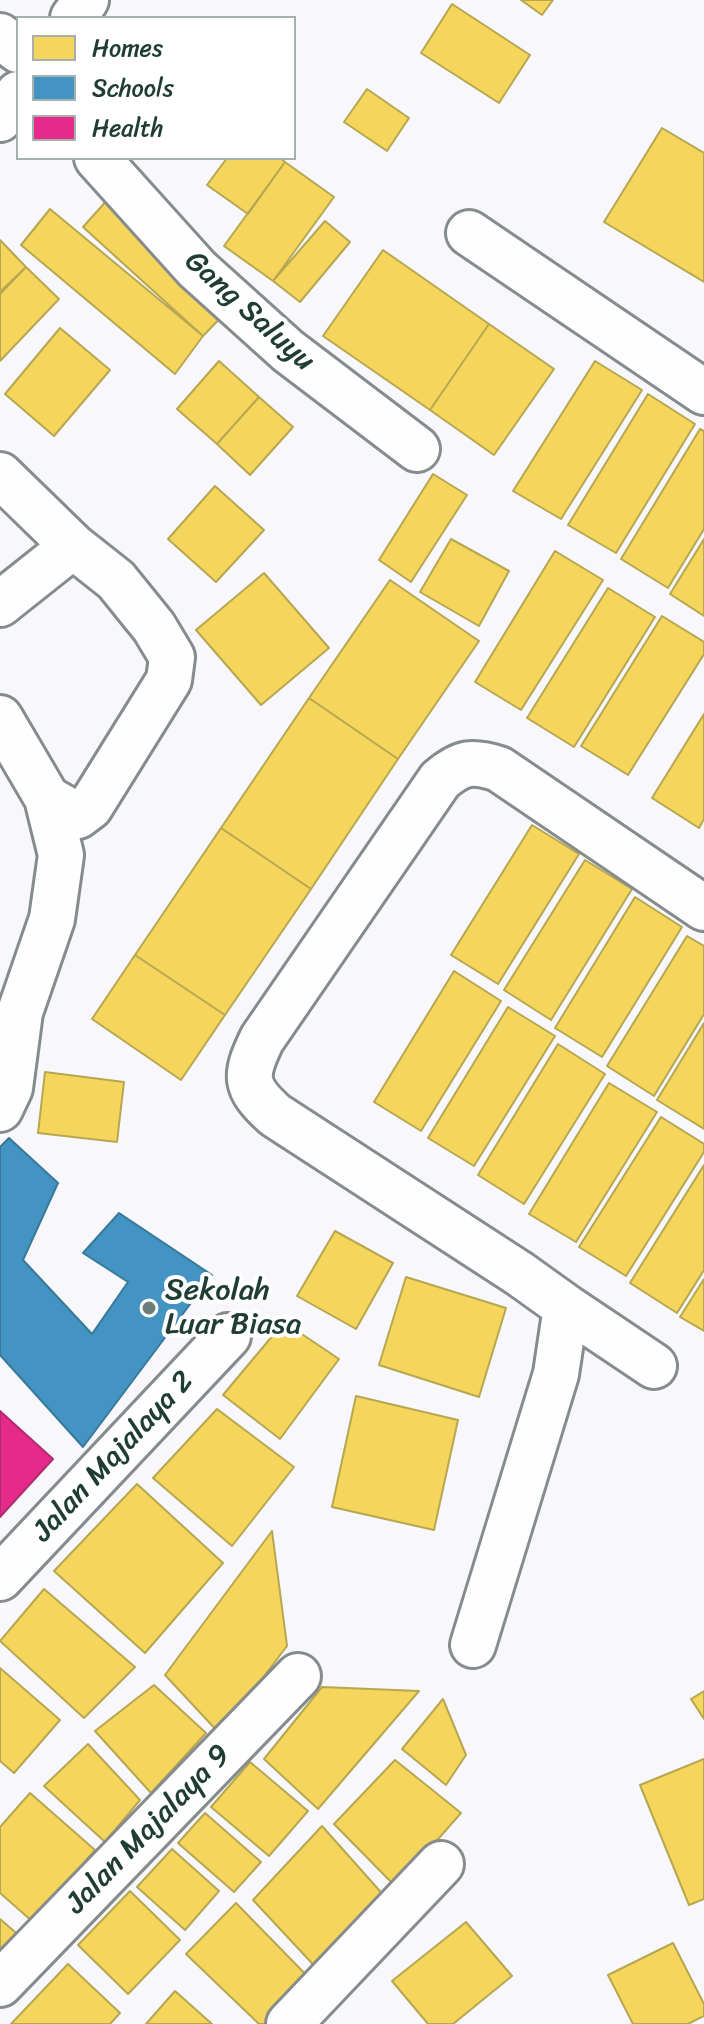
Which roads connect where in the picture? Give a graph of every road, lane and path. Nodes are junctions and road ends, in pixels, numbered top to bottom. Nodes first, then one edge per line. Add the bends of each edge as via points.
1 (0, 36) edge
2 (16, 48) edge
3 (99, 160) edge
4 (469, 233) dead end
5 (704, 392) edge
6 (417, 449) dead end
7 (0, 475) edge
8 (73, 546) junction
9 (0, 604) edge
10 (0, 718) edge
11 (47, 798) junction
12 (704, 908) edge
13 (0, 1109) edge
14 (566, 1307) junction
15 (228, 1336) dead end
16 (654, 1366) dead end
17 (0, 1578) edge
18 (473, 1645) dead end
19 (298, 1676) dead end
20 (441, 1864) dead end
21 (0, 1984) edge
22 (289, 2024) edge

1 - 2 street
3 - 6 street, Gang Saluyu via 197,269 288,351
4 - 5 street
7 - 8 street
8 - 9 street
8 - 11 street via 116,580 172,657 169,680 90,807 78,816
10 - 11 street
11 - 13 street via 61,855 52,919 20,1012 10,1088
12 - 14 street via 499,769 480,763 455,766 422,806 262,1039 251,1063 248,1081 275,1115
14 - 16 street
14 - 18 street via 556,1374
15 - 17 street, Jalan Majalaya 2
19 - 21 street, Jalan Majalaya 9
20 - 22 street

